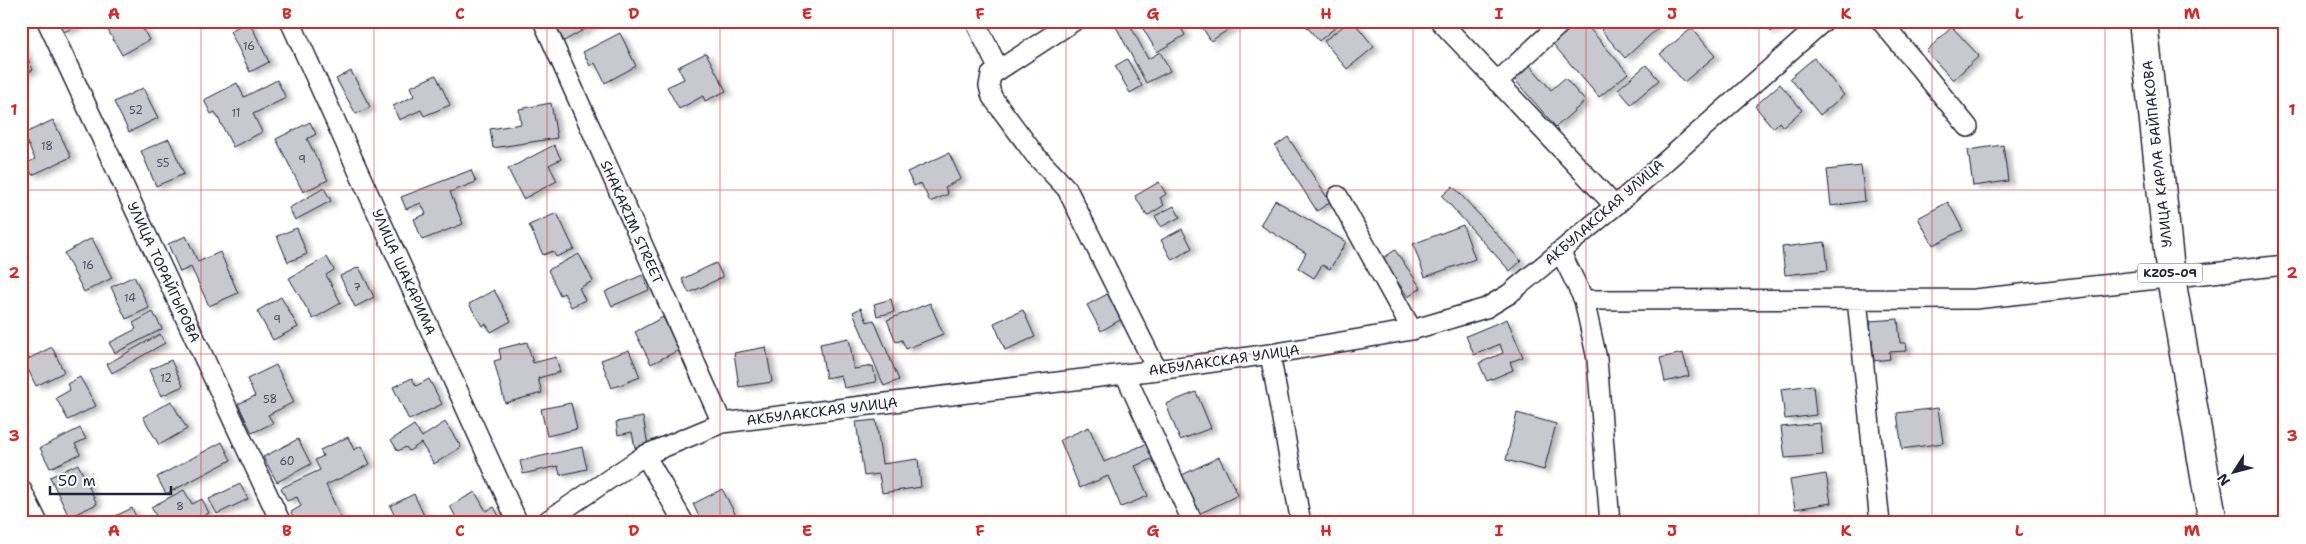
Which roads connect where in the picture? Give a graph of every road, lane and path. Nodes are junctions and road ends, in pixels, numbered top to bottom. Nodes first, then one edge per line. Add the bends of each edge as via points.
1 (47, 21) edge
2 (290, 21) edge
3 (543, 21) edge
4 (975, 21) edge
5 (1074, 21) edge
6 (1440, 21) edge
7 (1564, 21) edge
8 (1824, 21) edge
9 (1880, 21) edge
10 (2143, 21) edge
11 (999, 70) junction
12 (1498, 82) junction
13 (1968, 127) dead end
14 (1338, 196) dead end
15 (1614, 206) junction
16 (1560, 251) junction
17 (2285, 265) edge
18 (2171, 278) junction
19 (1857, 299) junction
20 (1584, 300) junction
21 (1412, 330) junction
22 (1270, 354) junction
23 (1157, 370) junction
24 (1125, 374) junction
25 (722, 423) junction
26 (645, 455) junction
27 (21, 489) edge
28 (38, 523) edge
29 (281, 523) edge
30 (518, 523) edge
31 (544, 523) edge
32 (684, 523) edge
33 (1193, 523) edge
34 (1301, 523) edge
35 (1610, 523) edge
36 (1880, 523) edge
37 (2213, 523) edge

1 - 29 street, УЛИЦА ТОРАЙГЫРОВА
2 - 30 street, УЛИЦА ШАКАРИМА
3 - 25 street, SHAKARIM STREET
4 - 11 street
5 - 11 street
6 - 12 street
7 - 12 street
8 - 15 street, АКБУЛАКСКАЯ УЛИЦА
9 - 13 street
10 - 18 main road, УЛИЦА КАРЛА БАЙПАКОВА / KZ05-09
11 - 23 street via 991,75 989,86 992,96 1035,154 1068,189
12 - 15 street
14 - 21 street
15 - 16 street, АКБУЛАКСКАЯ УЛИЦА
16 - 20 street
16 - 21 street, АКБУЛАКСКАЯ УЛИЦА via 1509,294 1486,308
17 - 18 street
18 - 19 street via 1975,299
18 - 37 main road, УЛИЦА КАРЛА БАЙПАКОВА / KZ05-09
19 - 20 street
19 - 36 street
20 - 35 street via 1597,359
21 - 22 street, АКБУЛАКСКАЯ УЛИЦА
22 - 23 street, АКБУЛАКСКАЯ УЛИЦА
22 - 34 street
23 - 24 street, АКБУЛАКСКАЯ УЛИЦА
24 - 25 street, АКБУЛАКСКАЯ УЛИЦА
24 - 33 street
25 - 26 street, АКБУЛАКСКАЯ УЛИЦА
26 - 31 street, АКБУЛАКСКАЯ УЛИЦА
26 - 32 street
27 - 28 street

